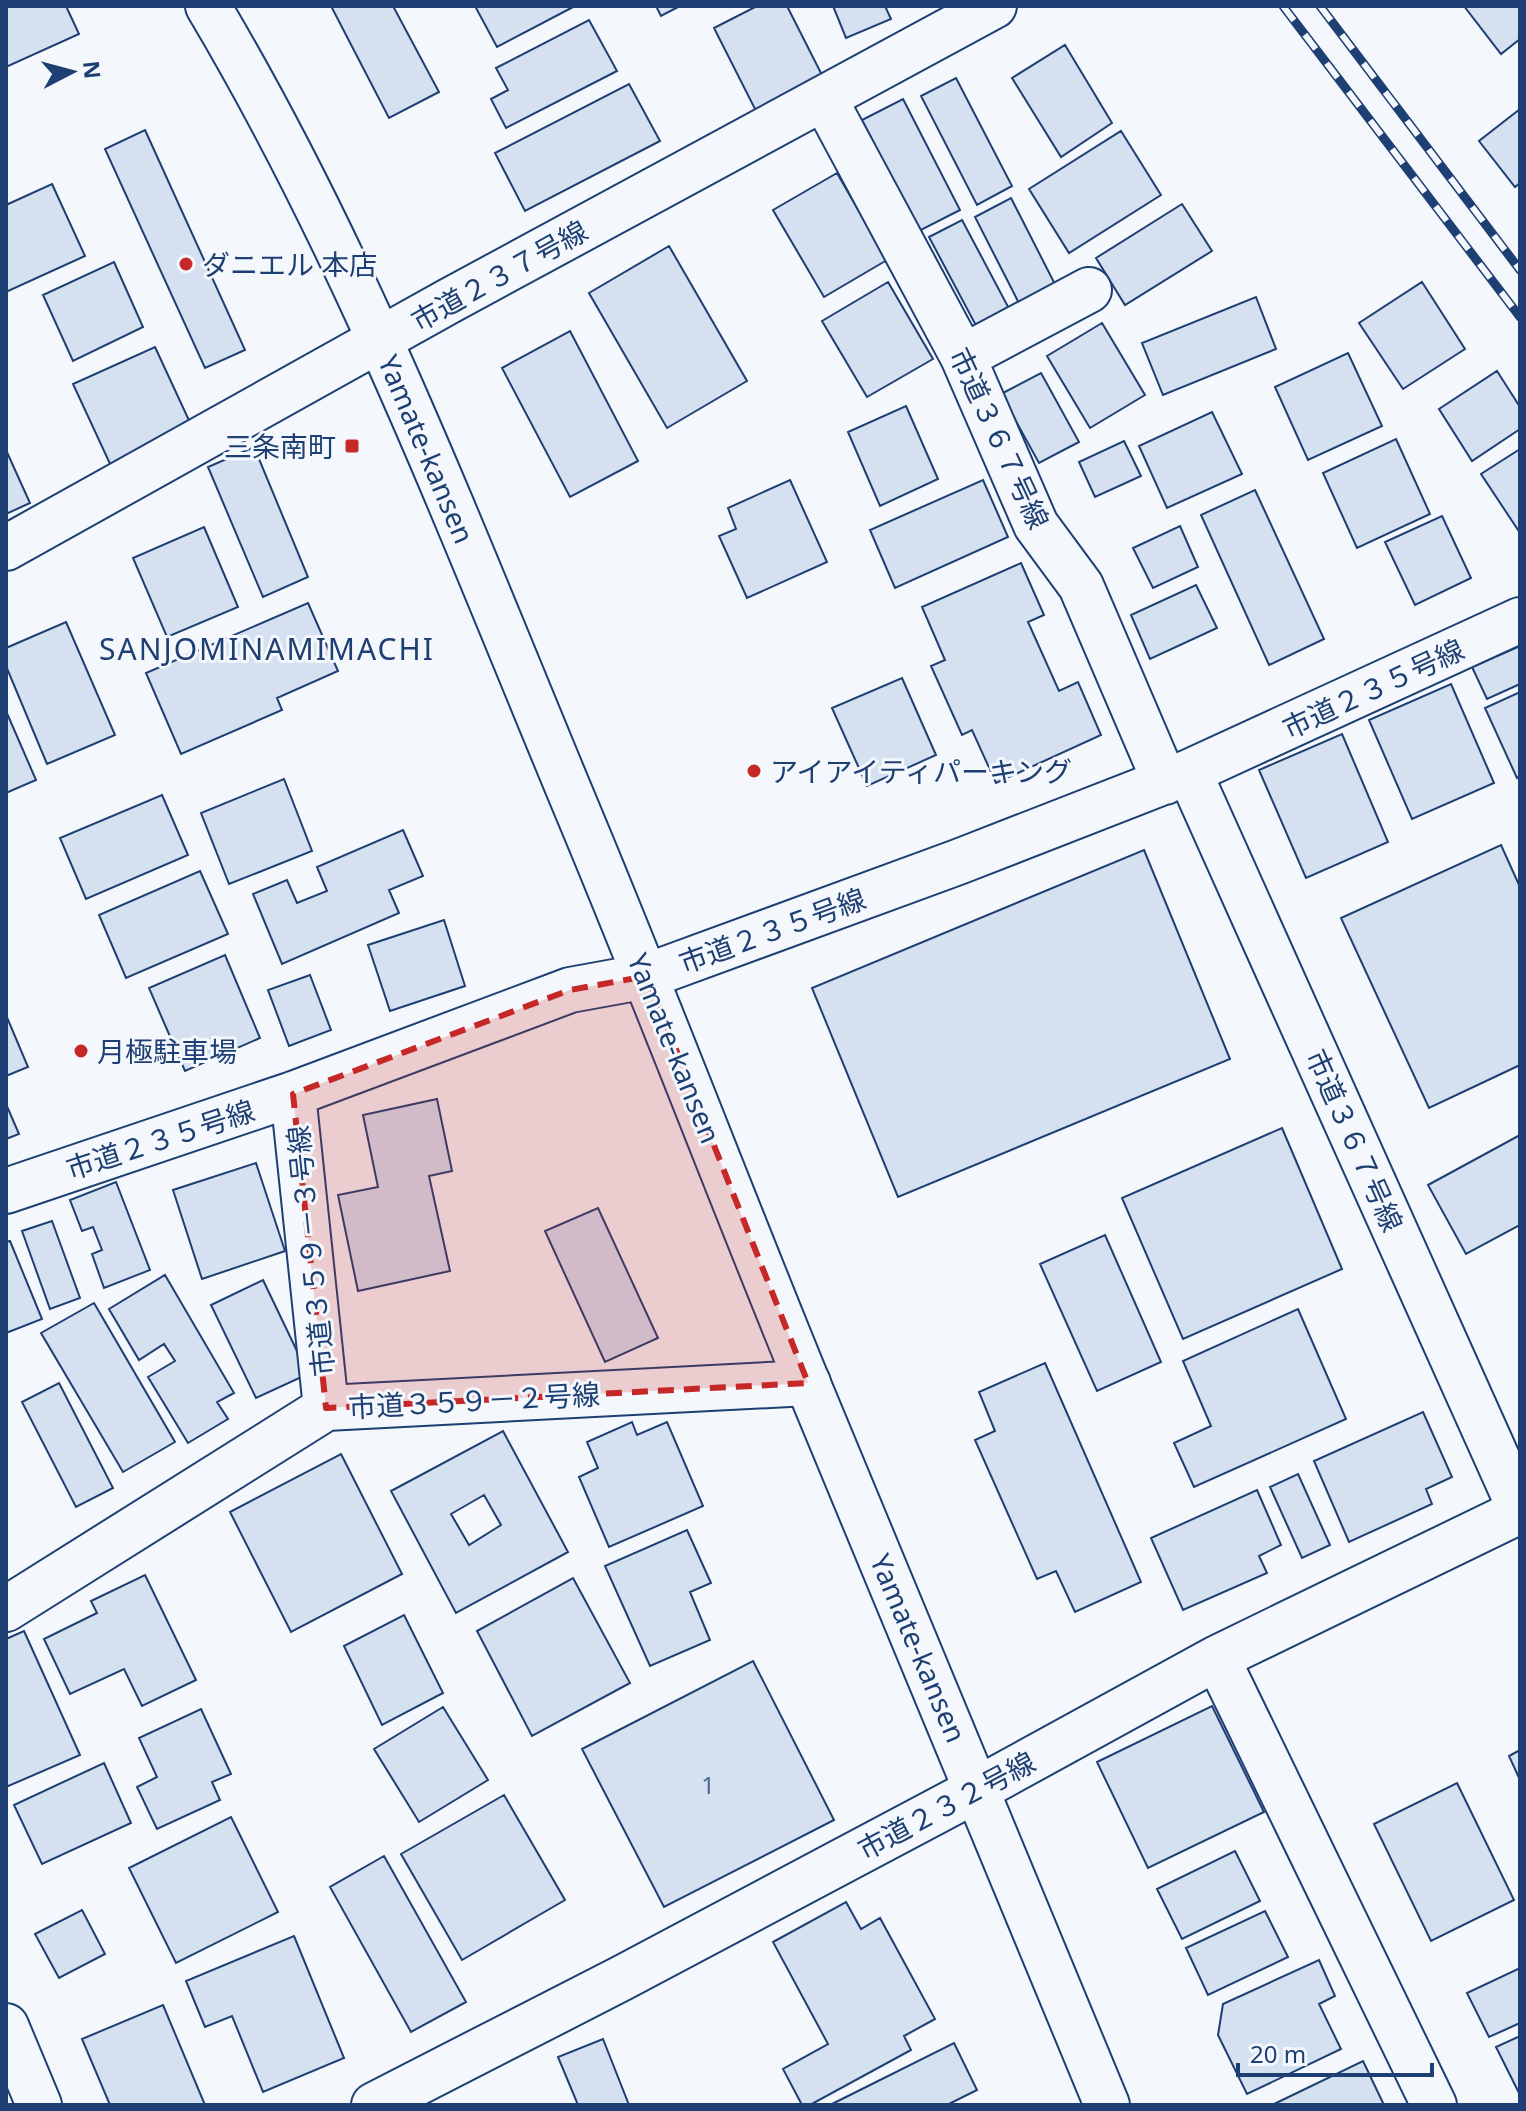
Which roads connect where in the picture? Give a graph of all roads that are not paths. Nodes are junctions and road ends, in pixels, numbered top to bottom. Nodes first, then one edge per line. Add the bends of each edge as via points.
1 (208, 6) edge
2 (994, 6) edge
3 (824, 98) junction
4 (1089, 290) dead end
5 (381, 339) junction
6 (963, 357) junction
7 (6, 548) edge
8 (1520, 620) edge
9 (1177, 777) junction
10 (647, 976) junction
11 (293, 1094) junction
12 (6, 1191) edge
13 (808, 1383) junction
14 (326, 1408) junction
15 (1520, 1510) edge
16 (6, 1609) edge
17 (1217, 1658) junction
18 (978, 1789) junction
19 (6, 2026) edge
20 (39, 2105) edge
21 (374, 2105) edge
22 (1107, 2105) edge
23 (1434, 2105) edge

1 - 5 street, Yamate-kansen via 318,207
2 - 3 street, 市道２３７号線
3 - 5 street, 市道２３７号線
3 - 6 street, 市道３６７号線
4 - 6 street
5 - 7 street, 市道２３７号線
5 - 10 street, Yamate-kansen
6 - 9 street, 市道３６７号線 via 1036,525 1081,586
8 - 9 street, 市道２３５号線
9 - 10 street, 市道２３５号線
9 - 15 street, 市道３６７号線
10 - 11 street, 市道２３５号線 via 570,990
10 - 13 street, Yamate-kansen
11 - 12 street, 市道２３５号線
11 - 14 street, 市道３５９－３号線
13 - 14 street, 市道３５９－２号線
13 - 18 street, Yamate-kansen
14 - 16 street, 市道３５９－２号線
15 - 17 street, 市道２３２号線
17 - 18 street, 市道２３２号線
17 - 23 street
18 - 21 street, 市道２３２号線
18 - 22 street, Yamate-kansen
19 - 20 street

